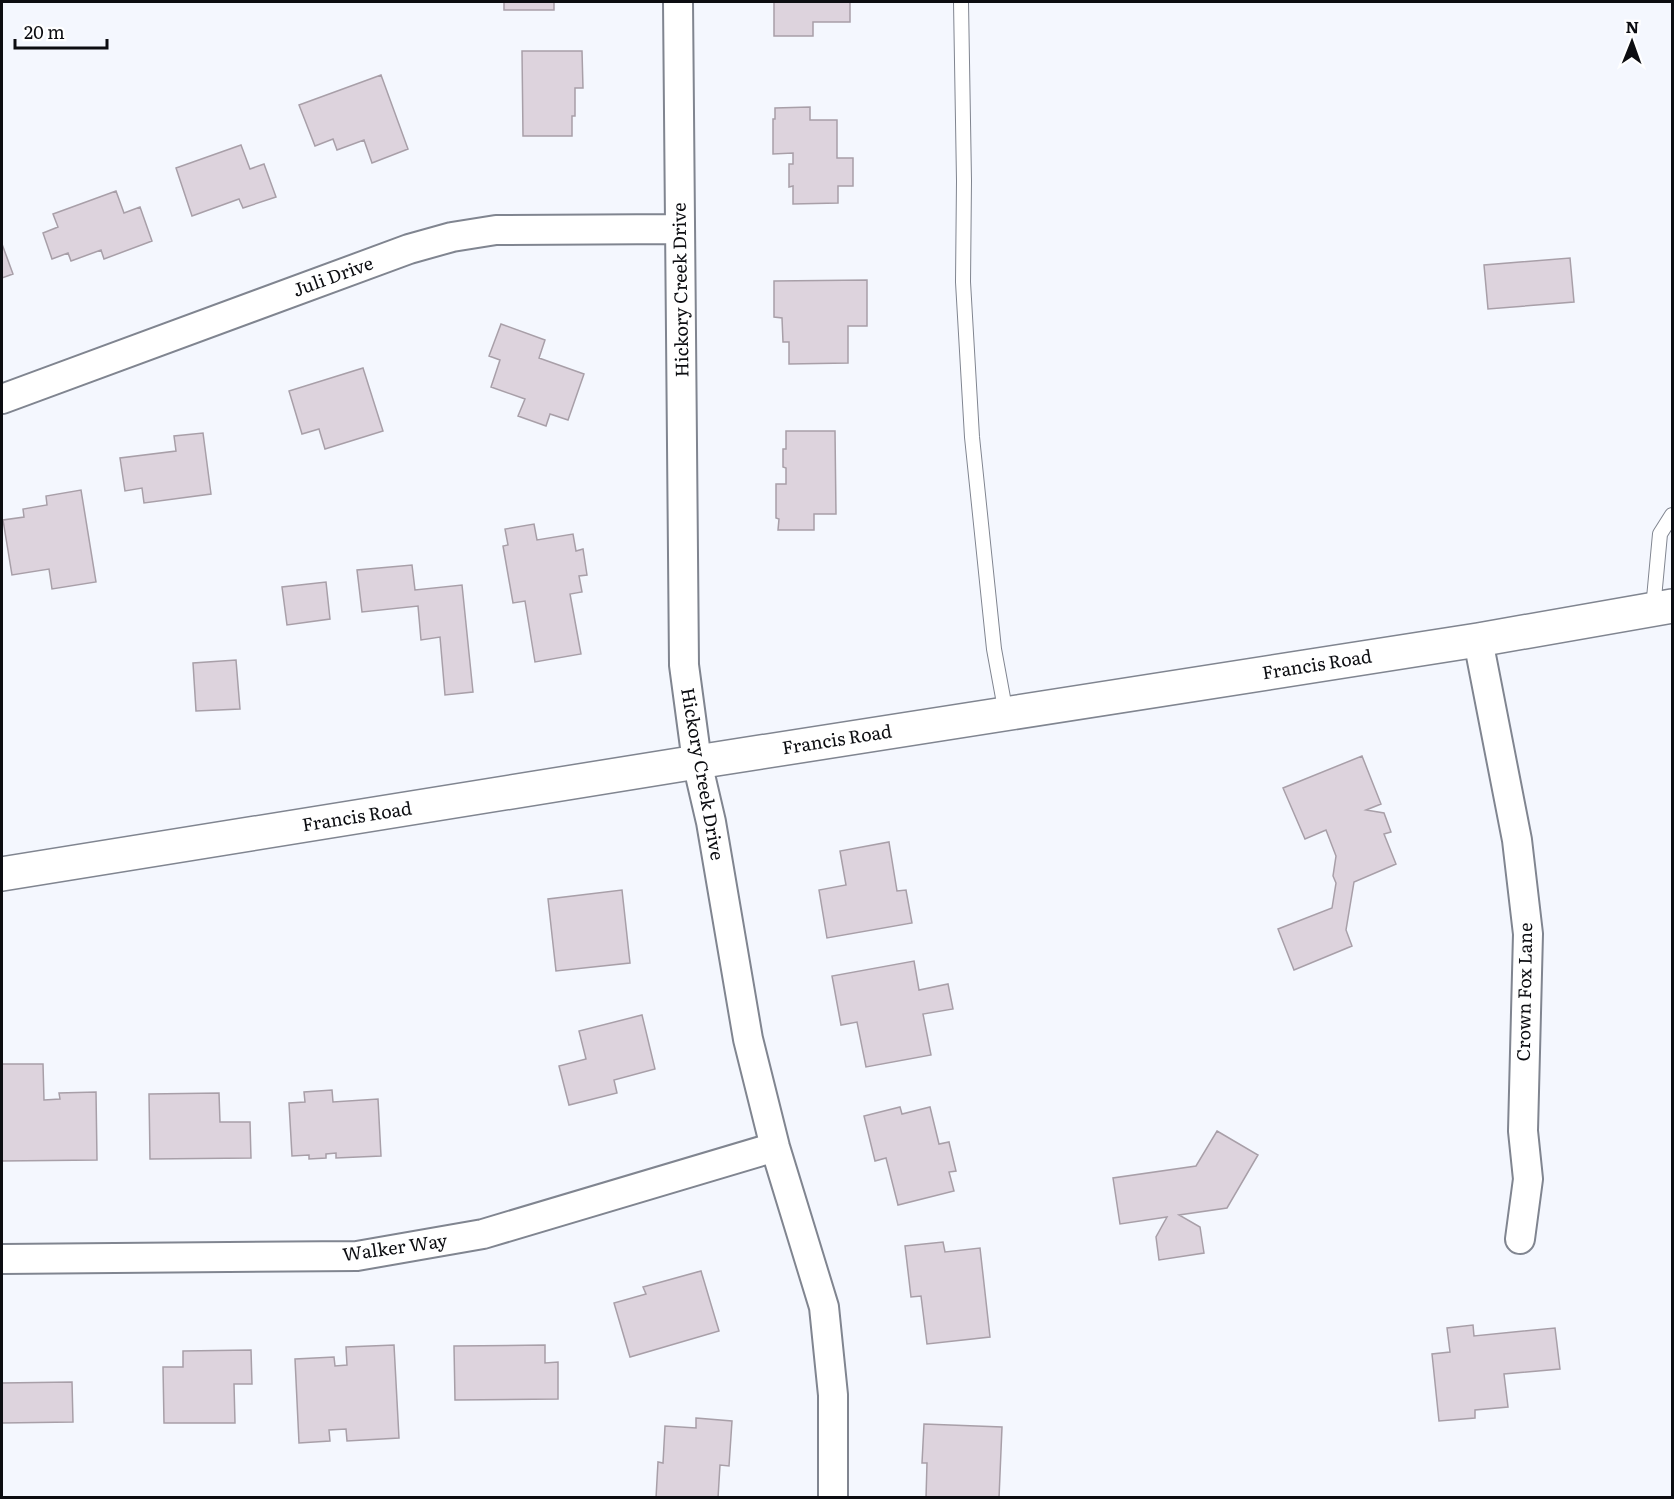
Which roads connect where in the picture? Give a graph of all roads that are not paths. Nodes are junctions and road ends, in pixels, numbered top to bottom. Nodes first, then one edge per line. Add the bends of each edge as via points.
1 (678, 2) edge
2 (961, 2) edge
3 (680, 229) junction
4 (2, 399) edge
5 (1672, 515) edge
6 (1663, 608) edge
7 (1478, 640) junction
8 (1006, 714) junction
9 (697, 762) junction
10 (2, 874) edge
11 (775, 1147) junction
12 (1520, 1239) dead end
13 (2, 1259) edge
14 (833, 1497) edge

1 - 3 street, Hickory Creek Drive
2 - 8 lane via 963,282 972,437 994,649
3 - 4 street, Juli Drive via 496,230 452,237 409,249
3 - 9 street, Hickory Creek Drive via 684,665
5 - 6 lane via 1660,534
6 - 7 street, Francis Road
7 - 8 street, Francis Road
7 - 12 street, Crown Fox Lane via 1517,840 1528,934 1522,1131 1528,1179
8 - 9 street, Francis Road
9 - 10 street, Francis Road
9 - 11 street, Hickory Creek Drive via 748,1039
11 - 13 street, Walker Way via 483,1234 357,1257
11 - 14 street, Hickory Creek Drive via 824,1307 833,1395

